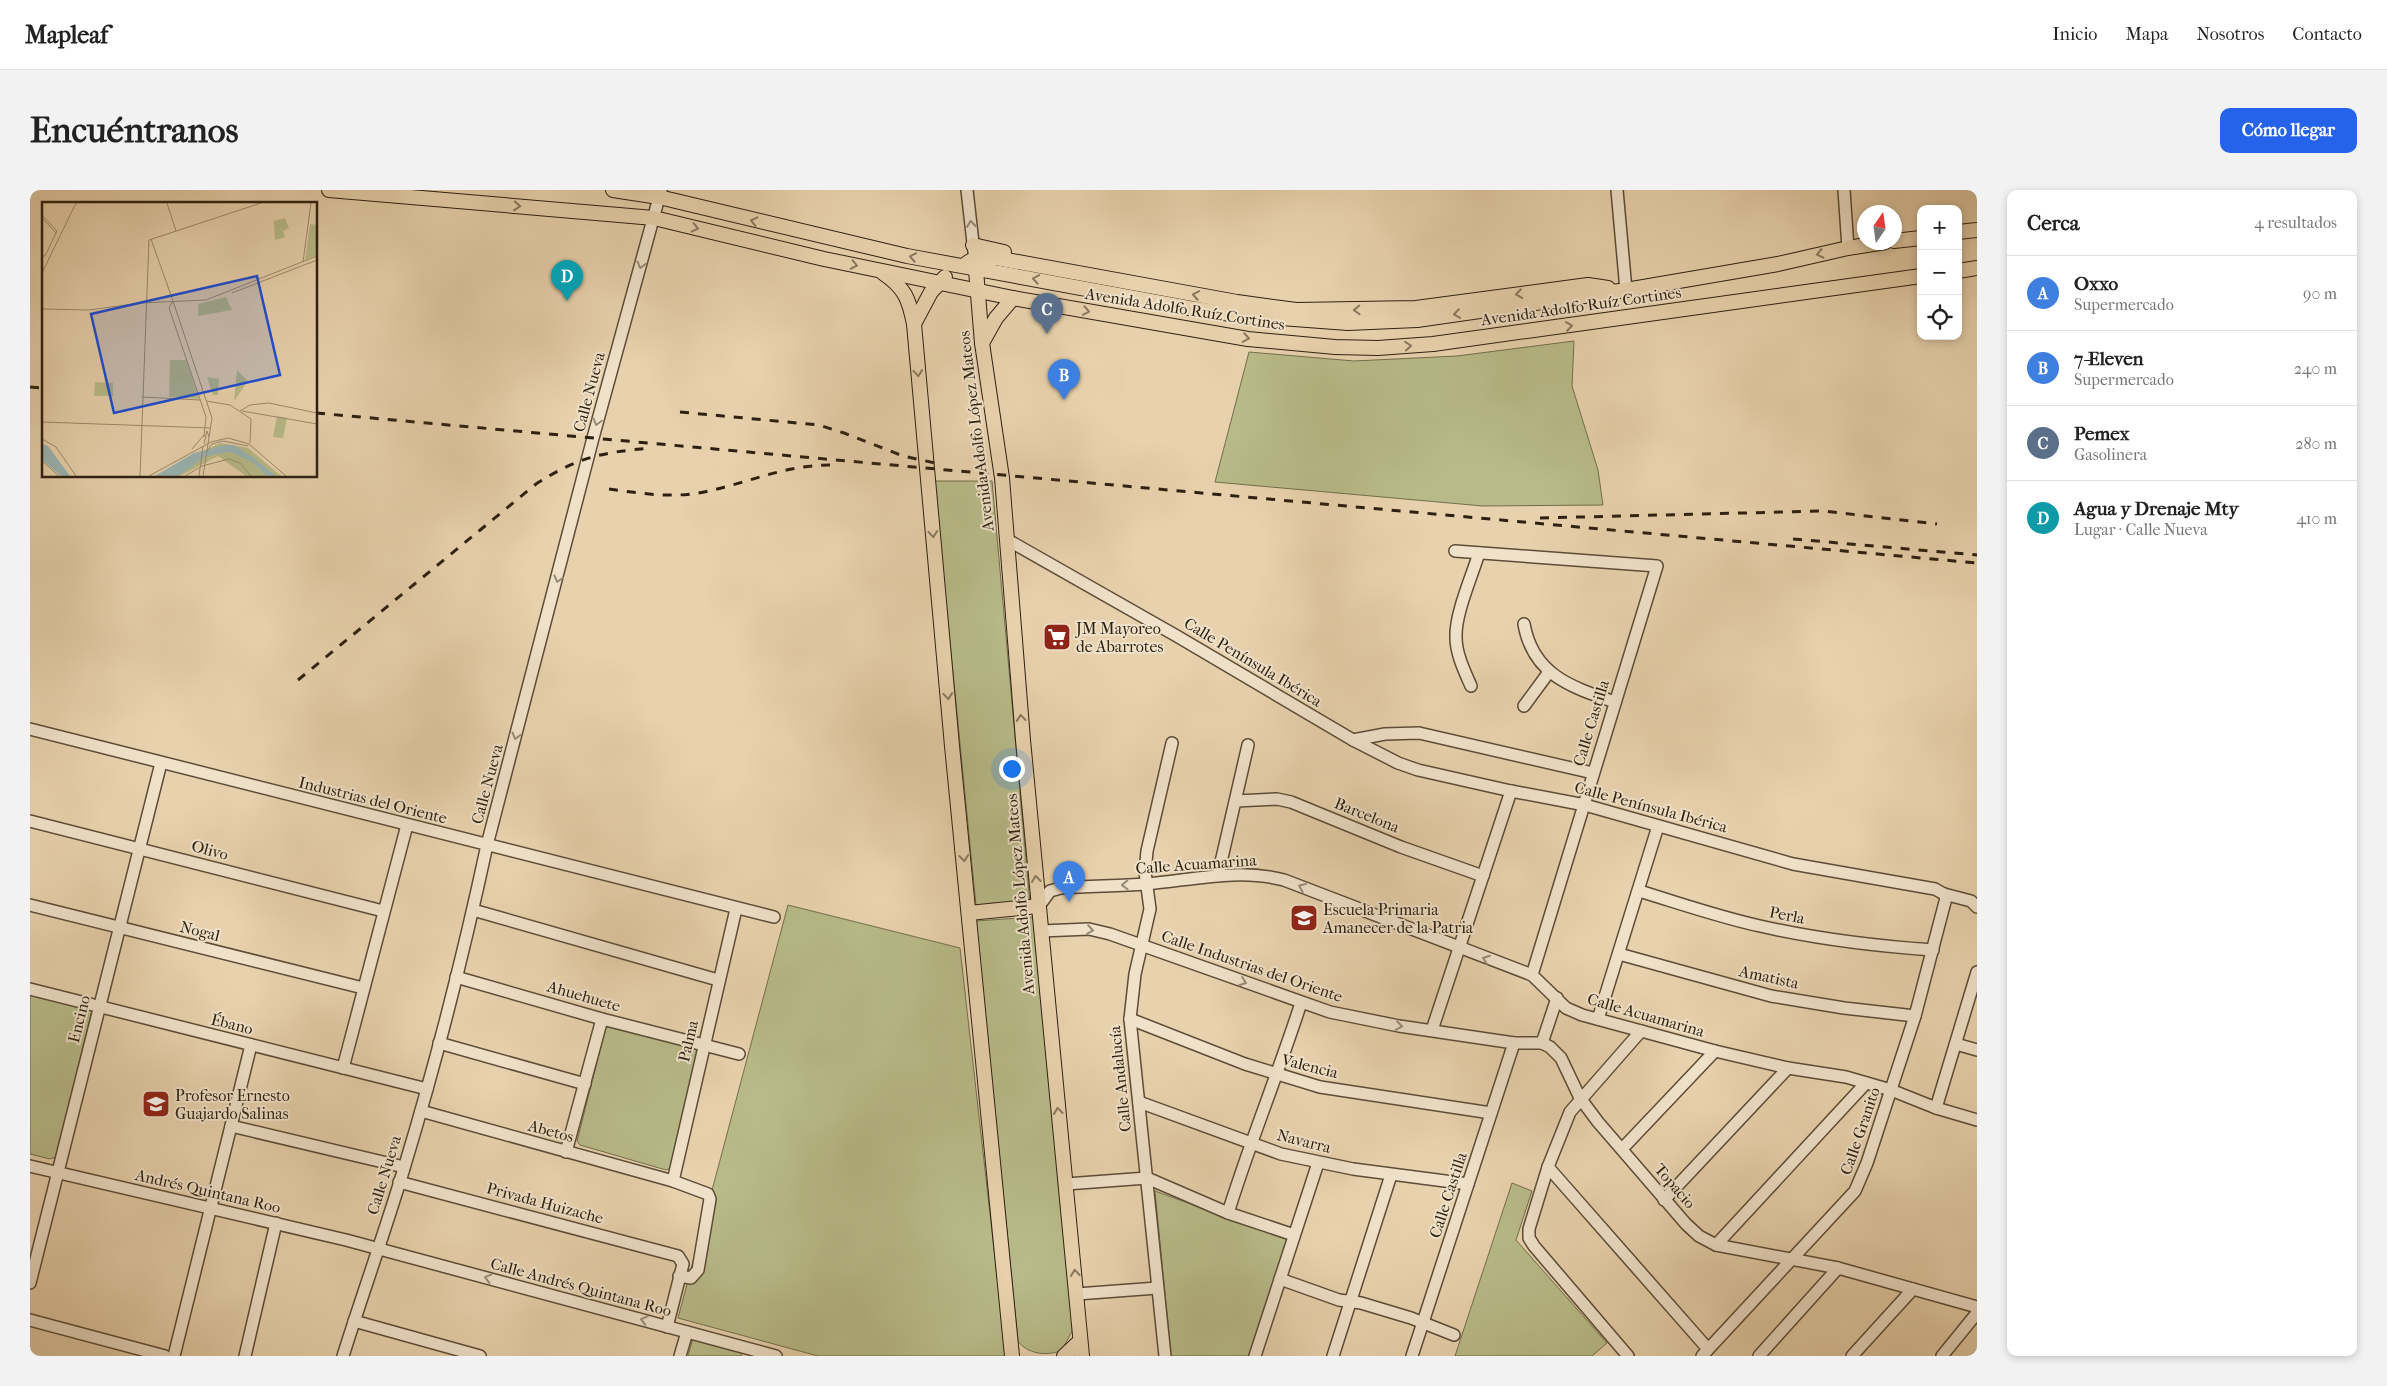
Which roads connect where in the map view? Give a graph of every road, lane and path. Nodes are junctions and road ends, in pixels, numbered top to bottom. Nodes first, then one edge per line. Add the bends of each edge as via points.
1 (329, 190) edge
2 (614, 190) edge
3 (967, 190) edge
4 (1617, 190) edge
5 (1844, 190) edge
6 (660, 194) edge
7 (654, 218) junction
8 (1977, 230) edge
9 (1962, 232) edge
10 (1917, 238) edge
11 (1902, 240) edge
12 (1857, 247) edge
13 (1848, 248) junction
14 (975, 257) junction
15 (961, 266) junction
16 (1977, 268) edge
17 (879, 270) junction
18 (1962, 270) edge
19 (1917, 277) edge
20 (938, 282) junction
21 (1623, 290) junction
22 (979, 292) junction
23 (1012, 298) junction
24 (914, 324) junction
25 (982, 343) junction
26 (1006, 539) junction
27 (1455, 551) dead end
28 (1479, 553) junction
29 (1524, 624) dead end
30 (1549, 672) junction
31 (1471, 686) dead end
32 (1615, 702) junction
33 (1524, 706) dead end
34 (30, 729) edge
35 (1353, 740) junction
36 (1172, 743) dead end
37 (1248, 744) dead end
38 (161, 763) junction
39 (1593, 773) junction
40 (1511, 791) junction
41 (1236, 800) junction
42 (1585, 805) junction
43 (30, 821) edge
44 (407, 825) junction
45 (1658, 826) junction
46 (487, 845) junction
47 (139, 848) junction
48 (1218, 875) junction
49 (1483, 876) junction
50 (1146, 884) junction
51 (1639, 891) junction
52 (1944, 894) junction
53 (30, 905) edge
54 (1039, 906) junction
55 (1977, 907) edge
56 (736, 909) junction
57 (473, 910) junction
58 (383, 911) junction
59 (969, 912) junction
60 (774, 917) dead end
61 (119, 928) junction
62 (1041, 932) junction
63 (1141, 944) junction
64 (1460, 949) junction
65 (1933, 950) junction
66 (1619, 954) junction
67 (1532, 975) junction
68 (456, 977) junction
69 (1976, 978) edge
70 (718, 980) junction
71 (364, 988) junction
72 (30, 989) edge
73 (1556, 998) junction
74 (1301, 1003) junction
75 (99, 1007) junction
76 (1915, 1016) junction
77 (602, 1019) junction
78 (1130, 1019) junction
79 (1598, 1019) junction
80 (1432, 1030) junction
81 (1641, 1031) junction
82 (1514, 1043) junction
83 (1542, 1043) junction
84 (439, 1044) junction
85 (1956, 1044) junction
86 (704, 1045) junction
87 (251, 1046) junction
88 (1977, 1050) edge
89 (1715, 1051) junction
90 (739, 1054) dead end
91 (343, 1068) junction
92 (1788, 1068) junction
93 (1277, 1075) junction
94 (1866, 1083) junction
95 (586, 1084) junction
96 (427, 1088) junction
97 (1891, 1090) junction
98 (1580, 1098) junction
99 (1139, 1102) junction
100 (1936, 1108) junction
101 (421, 1111) junction
102 (1491, 1113) junction
103 (1977, 1120) edge
104 (230, 1126) junction
105 (1250, 1144) junction
106 (1622, 1149) junction
107 (566, 1152) junction
108 (1318, 1163) junction
109 (30, 1166) edge
110 (1548, 1166) junction
111 (404, 1168) junction
112 (57, 1173) junction
113 (1392, 1175) junction
114 (1147, 1178) junction
115 (673, 1181) junction
116 (399, 1182) junction
117 (1066, 1184) junction
118 (1468, 1184) junction
119 (1664, 1200) junction
120 (210, 1208) junction
121 (1228, 1213) junction
122 (276, 1223) junction
123 (1294, 1235) junction
124 (1716, 1245) junction
125 (378, 1248) junction
126 (1791, 1260) junction
127 (1838, 1268) junction
128 (680, 1276) junction
129 (1280, 1279) junction
130 (30, 1283) edge
131 (1157, 1288) junction
132 (1913, 1289) junction
133 (1077, 1294) junction
134 (1351, 1301) junction
135 (1977, 1307) edge
136 (1977, 1314) edge
137 (30, 1320) edge
138 (354, 1320) junction
139 (1422, 1323) junction
140 (667, 1326) junction
141 (686, 1332) junction
142 (1454, 1335) dead end
143 (1080, 1341) junction
144 (752, 1353) edge
145 (1621, 1353) edge
146 (1705, 1353) edge
147 (1014, 1355) edge
148 (1946, 1355) edge
149 (165, 1356) edge
150 (174, 1356) edge
151 (245, 1356) edge
152 (343, 1356) edge
153 (480, 1356) edge
154 (680, 1356) edge
155 (776, 1356) edge
156 (1064, 1356) edge
157 (1082, 1356) edge
158 (1165, 1356) edge
159 (1255, 1356) edge
160 (1333, 1356) edge
161 (1412, 1356) edge
162 (1759, 1356) edge
163 (1852, 1356) edge

1 -> 7 main road, Avenida Adolfo Ruíz Cortines
2 - 6 main road, Avenida Adolfo Ruíz Cortines
14 -> 3 street, Avenida Adolfo López Mateos
4 - 21 street
5 - 13 street
6 - 7 street, Calle Nueva
15 -> 6 main road, Avenida Adolfo Ruíz Cortines via 822,237
7 -> 17 main road, Avenida Adolfo Ruíz Cortines
7 -> 46 street, Calle Nueva
8 - 9 main road
10 - 11 main road
12 - 13 main road, Avenida Adolfo Ruíz Cortines
13 -> 21 main road, Avenida Adolfo Ruíz Cortines via 1778,264
14 - 15 main road, Avenida Adolfo Ruíz Cortines
21 -> 14 main road, Avenida Adolfo Ruíz Cortines via 1588,285 1416,308 1296,310
21 -> 14 main road, Avenida Adolfo Ruíz Cortines via 1417,320 1348,323 1238,315
14 - 22 main road, Avenida Adolfo López Mateos
15 - 20 main road
16 - 18 main road
17 - 20 main road, Avenida Adolfo Ruíz Cortines
17 - 24 main road via 904,292
23 -> 19 main road, Avenida Adolfo Ruíz Cortines via 1248,339 1378,348 1433,344
20 - 22 main road, Avenida Adolfo Ruíz Cortines
20 - 24 main road
22 - 23 main road, Avenida Adolfo Ruíz Cortines
22 - 25 main road, Avenida Adolfo López Mateos
23 - 25 main road
24 -> 59 main road
25 - 26 main road, Avenida Adolfo López Mateos via 1002,478
26 - 35 street, Calle Península Ibérica
54 -> 26 main road, Avenida Adolfo López Mateos
27 - 28 street
28 - 31 street via 1456,637 1458,653
28 - 32 street, Calle Castilla via 1657,566
29 - 30 street via 1530,646
30 - 32 street via 1580,690
30 - 33 street
32 - 39 street, Calle Castilla
34 - 38 street, Industrias del Oriente
35 - 39 street, Calle Península Ibérica via 1385,734 1419,733
35 - 40 street, Calle Península Ibérica via 1418,770
36 - 50 street, Calle Andalucía via 1147,851
37 - 41 street
38 - 44 street, Industrias del Oriente
38 - 47 street, Encino
39 - 42 street, Calle Castilla
40 - 42 street, Calle Península Ibérica
40 - 49 street
41 - 48 street
41 - 49 street, Barcelona via 1291,802
42 - 45 street, Calle Península Ibérica
42 - 67 street, Calle Castilla
43 - 47 street, Olivo
44 - 46 street, Industrias del Oriente
44 - 58 street
45 - 51 street
45 - 52 street, Calle Península Ibérica via 1793,864 1935,889
46 - 56 street, Industrias del Oriente
46 - 57 street, Calle Nueva
47 - 58 street, Olivo
47 - 61 street, Encino
48 - 50 street, Calle Acuamarina
64 -> 48 street, Calle Acuamarina via 1284,880 1251,874
49 - 64 street
50 -> 54 street, Calle Acuamarina via 1061,888 1050,891
50 - 63 street, Calle Andalucía via 1150,909
51 - 65 street, Perla via 1758,926 1802,935 1870,946
51 - 66 street
52 - 55 street, Calle Península Ibérica via 1970,901
52 - 65 street, Calle Granito via 1946,898
53 - 61 street, Nogal
54 - 59 main road
54 - 62 main road, Avenida Adolfo López Mateos
56 - 60 street, Industrias del Oriente
56 - 70 street, Palma
57 - 68 street, Calle Nueva
57 - 70 street
58 - 71 street
59 - 147 main road
61 - 71 street, Nogal
61 - 75 street, Encino
62 -> 63 street, Calle Industrias del Oriente via 1089,929
117 -> 62 main road, Avenida Adolfo López Mateos
63 -> 74 street, Calle Industrias del Oriente
63 - 78 street, Calle Andalucía
67 -> 64 street, Calle Acuamarina
64 - 80 street
65 - 76 street, Calle Granito
66 - 76 street, Amatista via 1770,996
66 - 79 street
67 - 73 street, Calle Acuamarina
68 - 77 street, Ahuehuete
68 - 84 street, Calle Nueva
69 - 85 street
70 - 86 street, Palma
71 - 91 street
72 - 75 street, Ébano
73 - 79 street, Calle Acuamarina via 1566,1008
73 - 83 street
74 -> 80 street, Calle Industrias del Oriente via 1368,1020
74 - 93 street
75 - 87 street, Ébano
75 - 112 street, Encino
76 - 97 street, Calle Granito
77 - 86 street, Ahuehuete
77 - 95 street
78 - 93 street, Valencia
78 - 99 street, Calle Andalucía
79 - 81 street, Calle Acuamarina
80 - 82 street, Calle Industrias del Oriente
81 - 89 street, Calle Acuamarina
81 - 98 street
82 - 83 street, Calle Industrias del Oriente
82 - 102 street, Calle Castilla
83 - 98 street, Topacio via 1560,1058
84 - 95 street
84 - 96 street, Calle Nueva
85 - 88 street
85 - 100 street
86 - 90 street, Ahuehuete
86 - 115 street, Palma
87 - 91 street, Ébano
87 - 104 street
89 - 92 street, Calle Acuamarina
89 - 106 street
91 - 96 street, Ébano
92 - 94 street, Calle Acuamarina via 1819,1071
92 - 119 street
93 - 102 street, Valencia via 1320,1087
93 - 105 street
94 - 97 street, Calle Acuamarina
94 - 124 street
95 - 107 street
96 - 101 street, Calle Nueva
97 - 100 street, Calle Acuamarina
97 - 126 street, Calle Granito via 1855,1191
98 - 106 street, Topacio
98 - 110 street via 1563,1126
99 - 105 street, Navarra
99 - 114 street, Calle Andalucía
100 - 103 street, Calle Acuamarina
101 - 107 street, Abetos
101 - 111 street, Calle Nueva
102 - 118 street, Calle Castilla
104 - 111 street
104 - 120 street
105 - 108 street, Navarra
105 - 121 street
106 - 119 street, Topacio
107 - 115 street, Abetos
108 - 113 street, Navarra
108 - 123 street
109 - 112 street, Andrés Quintana Roo
110 - 145 street via 1529,1238
110 - 146 street
111 - 116 street, Calle Nueva
112 - 120 street, Andrés Quintana Roo
112 - 130 street, Encino
113 - 118 street, Navarra
113 - 134 street
114 - 117 street
114 - 121 street
114 - 131 street, Calle Andalucía
115 - 128 street, Abetos via 702,1191 710,1199 698,1270 691,1278
116 - 125 street, Calle Nueva
116 - 128 street, Privada Huizache via 678,1256 682,1259
133 -> 117 main road, Avenida Adolfo López Mateos
118 - 139 street, Calle Castilla
119 - 124 street, Topacio via 1686,1224
120 - 122 street, Andrés Quintana Roo
120 - 150 street
121 - 123 street
122 - 125 street, Andrés Quintana Roo
122 - 151 street
123 - 129 street
124 - 126 street, Topacio
125 - 138 street, Calle Nueva
140 -> 125 street, Calle Andrés Quintana Roo
126 - 127 street, Topacio
126 - 146 street, Calle Granito
127 - 132 street, Topacio
127 - 162 street
128 - 140 street
129 - 134 street via 1339,1300
129 - 159 street
131 - 133 street
131 - 158 street, Calle Andalucía
132 - 135 street, Topacio
132 - 163 street
133 - 143 main road, Avenida Adolfo López Mateos
134 - 139 street
134 - 160 street
136 - 148 street
137 - 149 street
138 - 152 street, Calle Nueva
138 - 153 street
139 - 142 street
139 - 161 street, Calle Castilla
140 - 141 street, Calle Andrés Quintana Roo
141 - 144 street, Calle Andrés Quintana Roo
141 - 154 street
143 - 156 main road
143 - 157 main road, Avenida Adolfo López Mateos
144 - 155 street, Calle Andrés Quintana Roo

